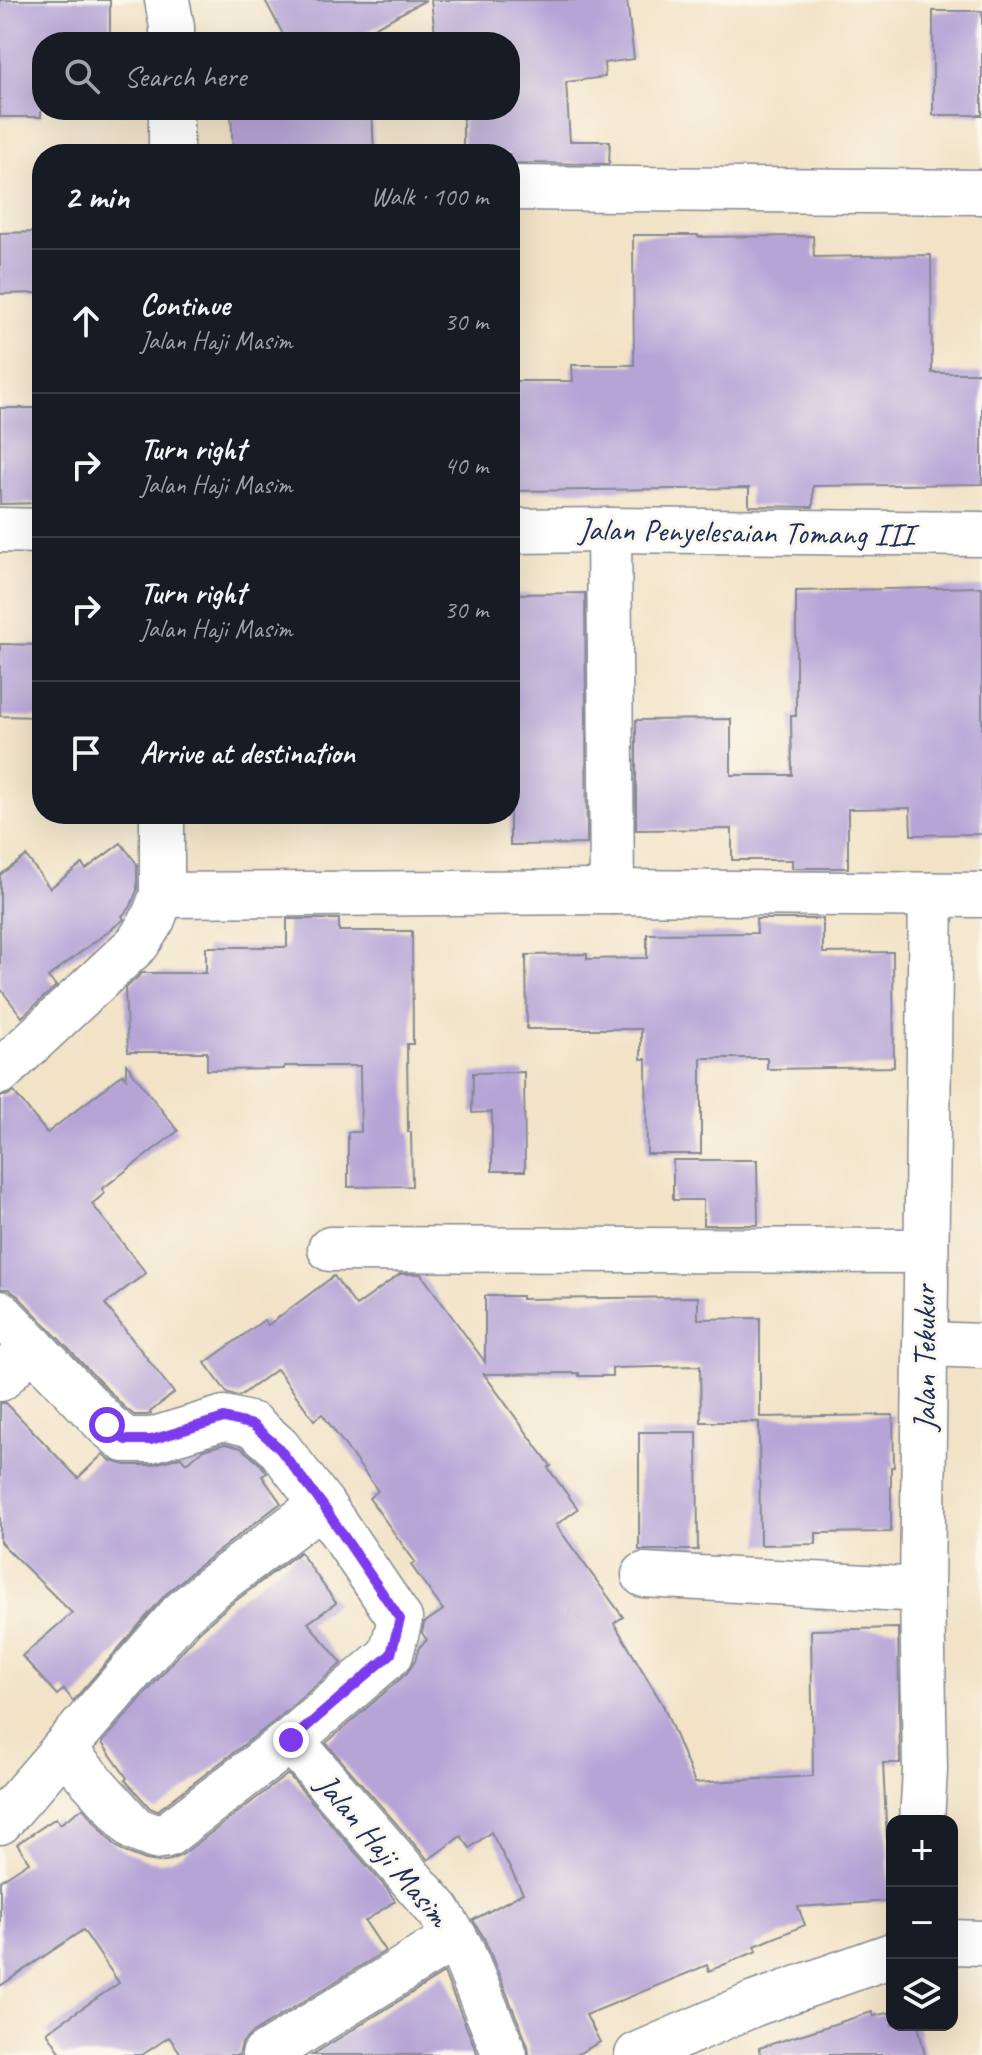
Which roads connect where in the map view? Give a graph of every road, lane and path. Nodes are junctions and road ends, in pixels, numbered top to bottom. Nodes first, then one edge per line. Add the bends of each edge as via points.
1 (167, 0) edge
2 (172, 32) edge
3 (171, 120) edge
4 (171, 144) edge
5 (520, 188) edge
6 (982, 192) edge
7 (0, 530) edge
8 (609, 530) junction
9 (32, 531) edge
10 (520, 531) edge
11 (982, 534) edge
12 (162, 824) edge
13 (612, 892) junction
14 (162, 895) junction
15 (931, 895) junction
16 (982, 895) edge
17 (0, 1072) edge
18 (330, 1249) dead end
19 (925, 1251) junction
20 (0, 1313) edge
21 (925, 1344) junction
22 (32, 1346) junction
23 (982, 1346) edge
24 (0, 1379) edge
25 (322, 1504) junction
26 (644, 1575) dead end
27 (922, 1590) junction
28 (291, 1740) junction
29 (63, 1749) junction
30 (922, 1815) edge
31 (0, 1822) edge
32 (455, 1937) junction
33 (958, 1942) edge
34 (982, 1943) edge
35 (886, 1957) edge
36 (264, 2055) edge
37 (505, 2055) edge
38 (637, 2055) edge

1 - 2 street
3 - 4 street
5 - 6 street
7 - 9 street
8 - 10 street, Jalan Penyelesaian Tomang III
8 - 11 street, Jalan Penyelesaian Tomang III
8 - 13 street
12 - 14 street
13 - 14 street
13 - 15 street
14 - 17 street via 138,943
15 - 16 street
15 - 19 street, Jalan Tekukur
18 - 19 street
19 - 21 street, Jalan Tekukur
20 - 22 street
21 - 23 street
21 - 27 street, Jalan Tekukur
22 - 24 street
22 - 25 street via 125,1440 151,1440 224,1418 253,1425 278,1447
25 - 28 street via 400,1619 391,1654
25 - 29 street via 181,1614
26 - 27 street
27 - 30 street, Jalan Tekukur
28 - 29 street via 167,1835 155,1837 135,1829
28 - 32 street, Jalan Haji Masim via 439,1911
29 - 31 street
32 - 36 street
32 - 37 street, Jalan Haji Masim
33 - 34 street
35 - 38 street via 754,2004

